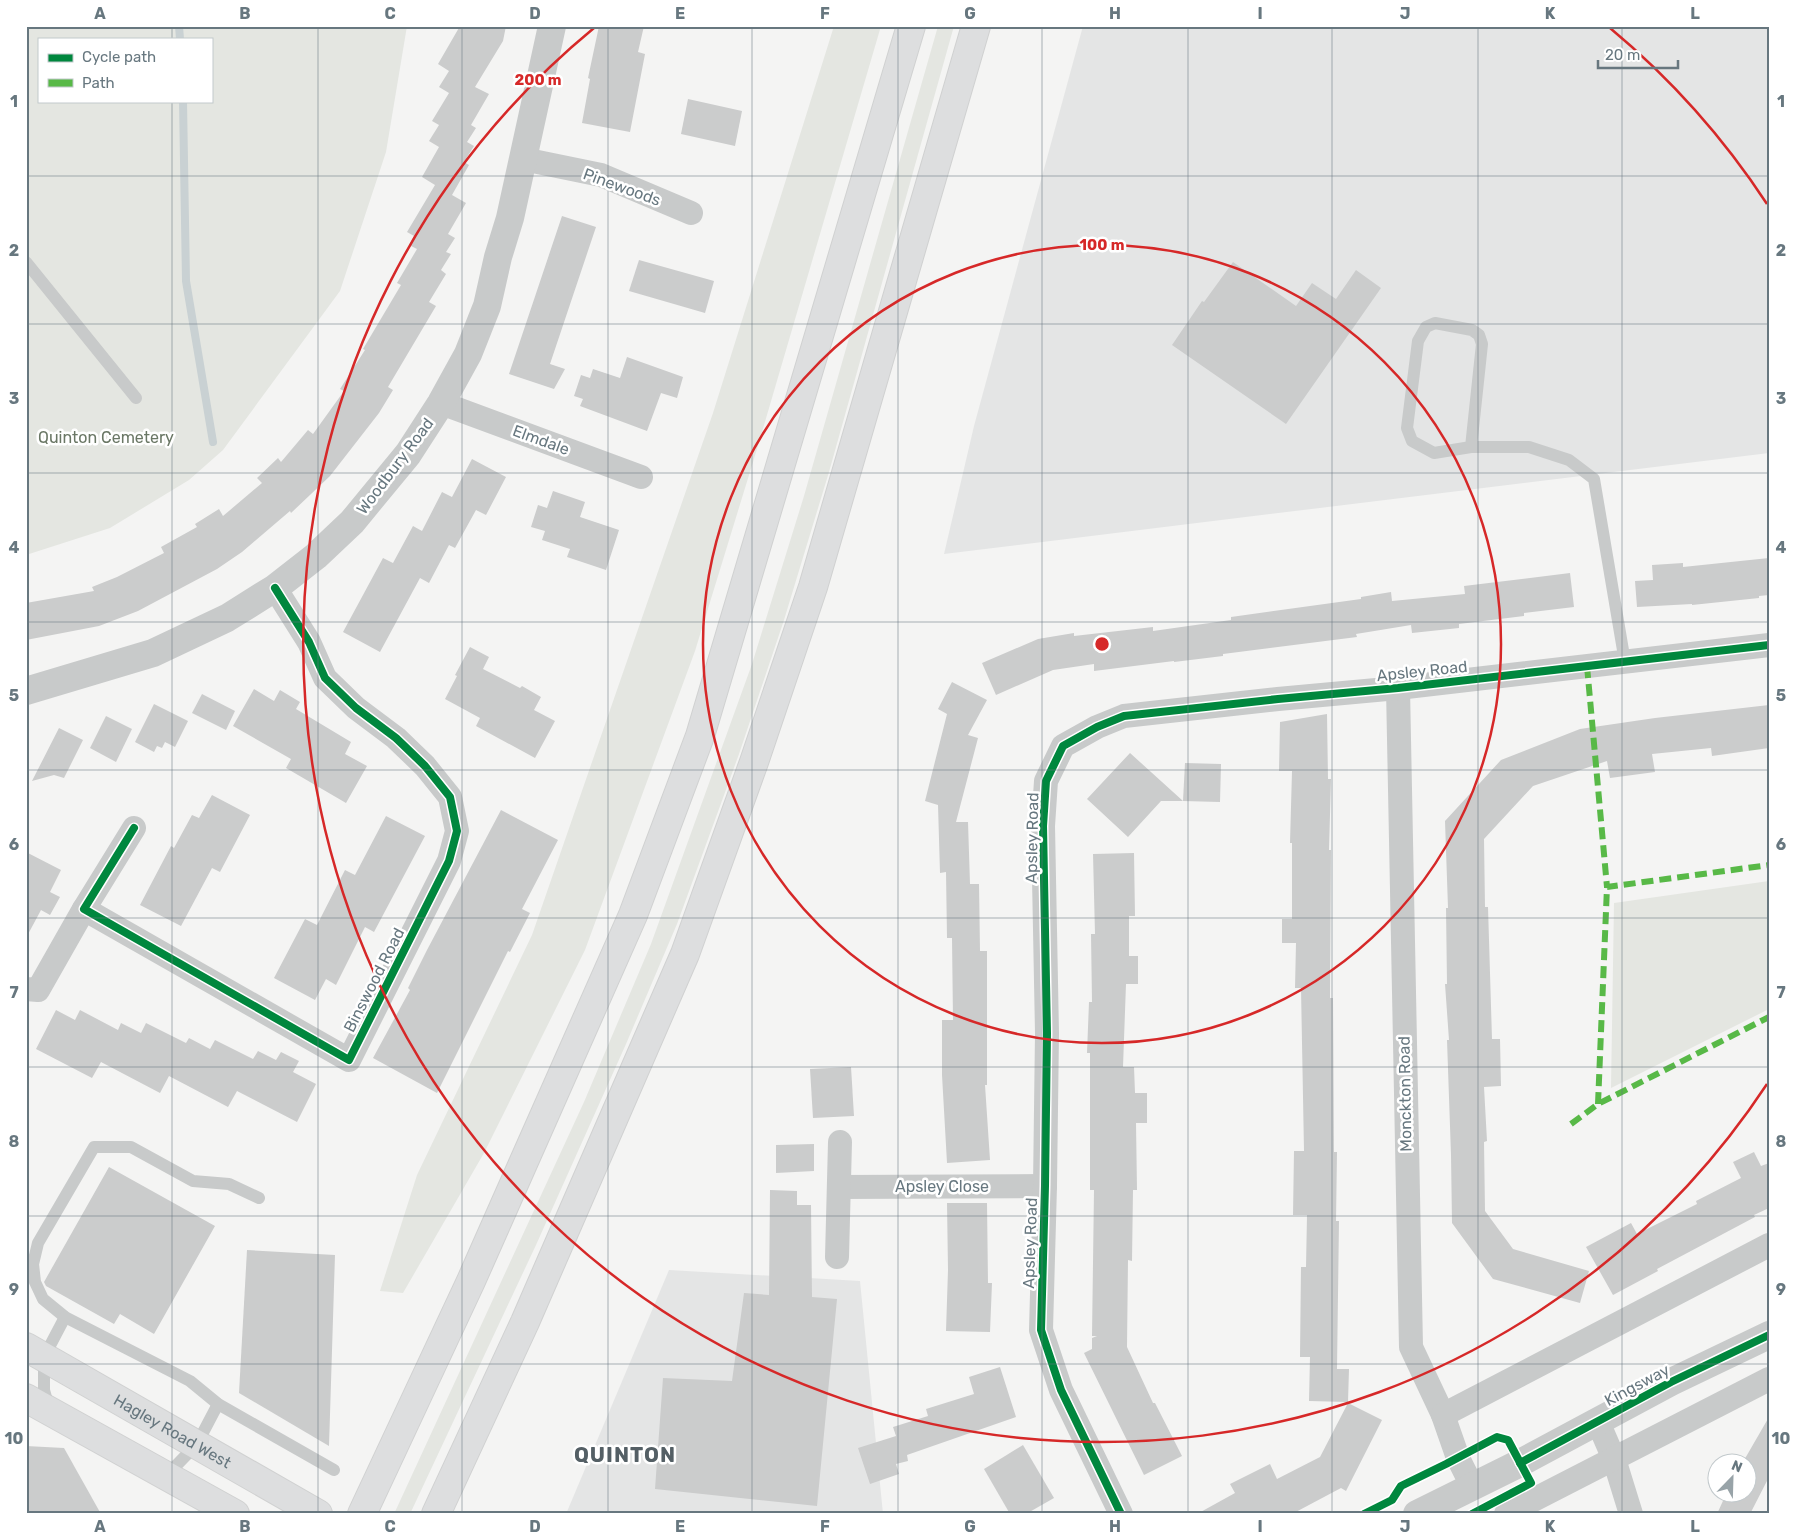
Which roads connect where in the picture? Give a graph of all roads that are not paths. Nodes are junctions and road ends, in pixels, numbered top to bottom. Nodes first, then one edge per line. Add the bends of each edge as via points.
1 (552, 26) edge
2 (911, 26) edge
3 (976, 26) edge
4 (523, 159) junction
5 (691, 213) dead end
6 (26, 262) edge
7 (136, 398) dead end
8 (441, 403) junction
9 (1471, 447) junction
10 (641, 477) dead end
11 (275, 588) junction
12 (1769, 645) edge
13 (1625, 662) junction
14 (1398, 688) junction
15 (26, 691) edge
16 (134, 828) dead end
17 (84, 909) junction
18 (32, 990) edge
19 (840, 1142) dead end
20 (839, 1186) junction
21 (1045, 1186) junction
22 (259, 1198) dead end
23 (1769, 1245) edge
24 (837, 1257) dead end
25 (65, 1317) junction
26 (1769, 1334) edge
27 (35, 1352) edge
28 (1769, 1379) edge
29 (26, 1398) edge
30 (218, 1404) junction
31 (50, 1412) junction
32 (1442, 1415) junction
33 (1598, 1422) junction
34 (197, 1444) junction
35 (1614, 1459) junction
36 (334, 1470) dead end
37 (166, 1476) junction
38 (1472, 1486) junction
39 (235, 1514) edge
40 (318, 1514) edge
41 (362, 1514) edge
42 (436, 1514) edge
43 (1121, 1514) edge
44 (1417, 1514) edge
45 (1506, 1514) edge
46 (1632, 1514) edge

1 - 4 street, Woodbury Road
2 - 41 highway via 700,736 632,915 470,1281
3 - 42 highway via 813,587 685,954 525,1322
4 - 5 street, Pinewoods via 601,175
4 - 8 street, Woodbury Road via 488,306 468,354
6 - 7 lane
8 - 10 street, Elmdale
8 - 11 street, Woodbury Road via 408,454 352,522
9 - 9 lane via 1434,453 1412,441 1407,428 1418,340 1426,327 1435,323 1472,330 1479,334 1482,344
9 - 13 lane via 1529,447 1569,460 1594,479
11 - 15 street, Woodbury Road via 227,618 153,653
11 - 17 street, Binswood Road via 309,642 326,678 356,708 396,738 450,796 457,831 449,861 349,1060
12 - 13 street, Apsley Road
13 - 14 street, Apsley Road
14 - 21 street, Apsley Road via 1124,716 1063,746 1046,781 1043,826
14 - 32 street, Monckton Road via 1411,1347
16 - 17 street
17 - 18 street
19 - 20 street
20 - 21 street, Apsley Close
20 - 24 street
21 - 43 street, Apsley Road via 1041,1330 1061,1390
22 - 25 lane via 229,1184 193,1181 131,1147 94,1147 38,1243 34,1264 35,1282 43,1299
23 - 32 street
25 - 27 lane
25 - 30 lane via 190,1381
26 - 33 street, Kingsway
27 - 31 lane
27 - 34 highway, Hagley Road West
28 - 35 street
29 - 31 highway
30 - 34 lane
30 - 36 lane
31 - 37 highway
32 - 38 street, Monckton Road
33 - 35 street
33 - 38 street, Kingsway
34 - 37 lane
34 - 40 highway, Hagley Road West
35 - 45 street
35 - 46 street
37 - 39 highway
38 - 44 street, Kingsway

